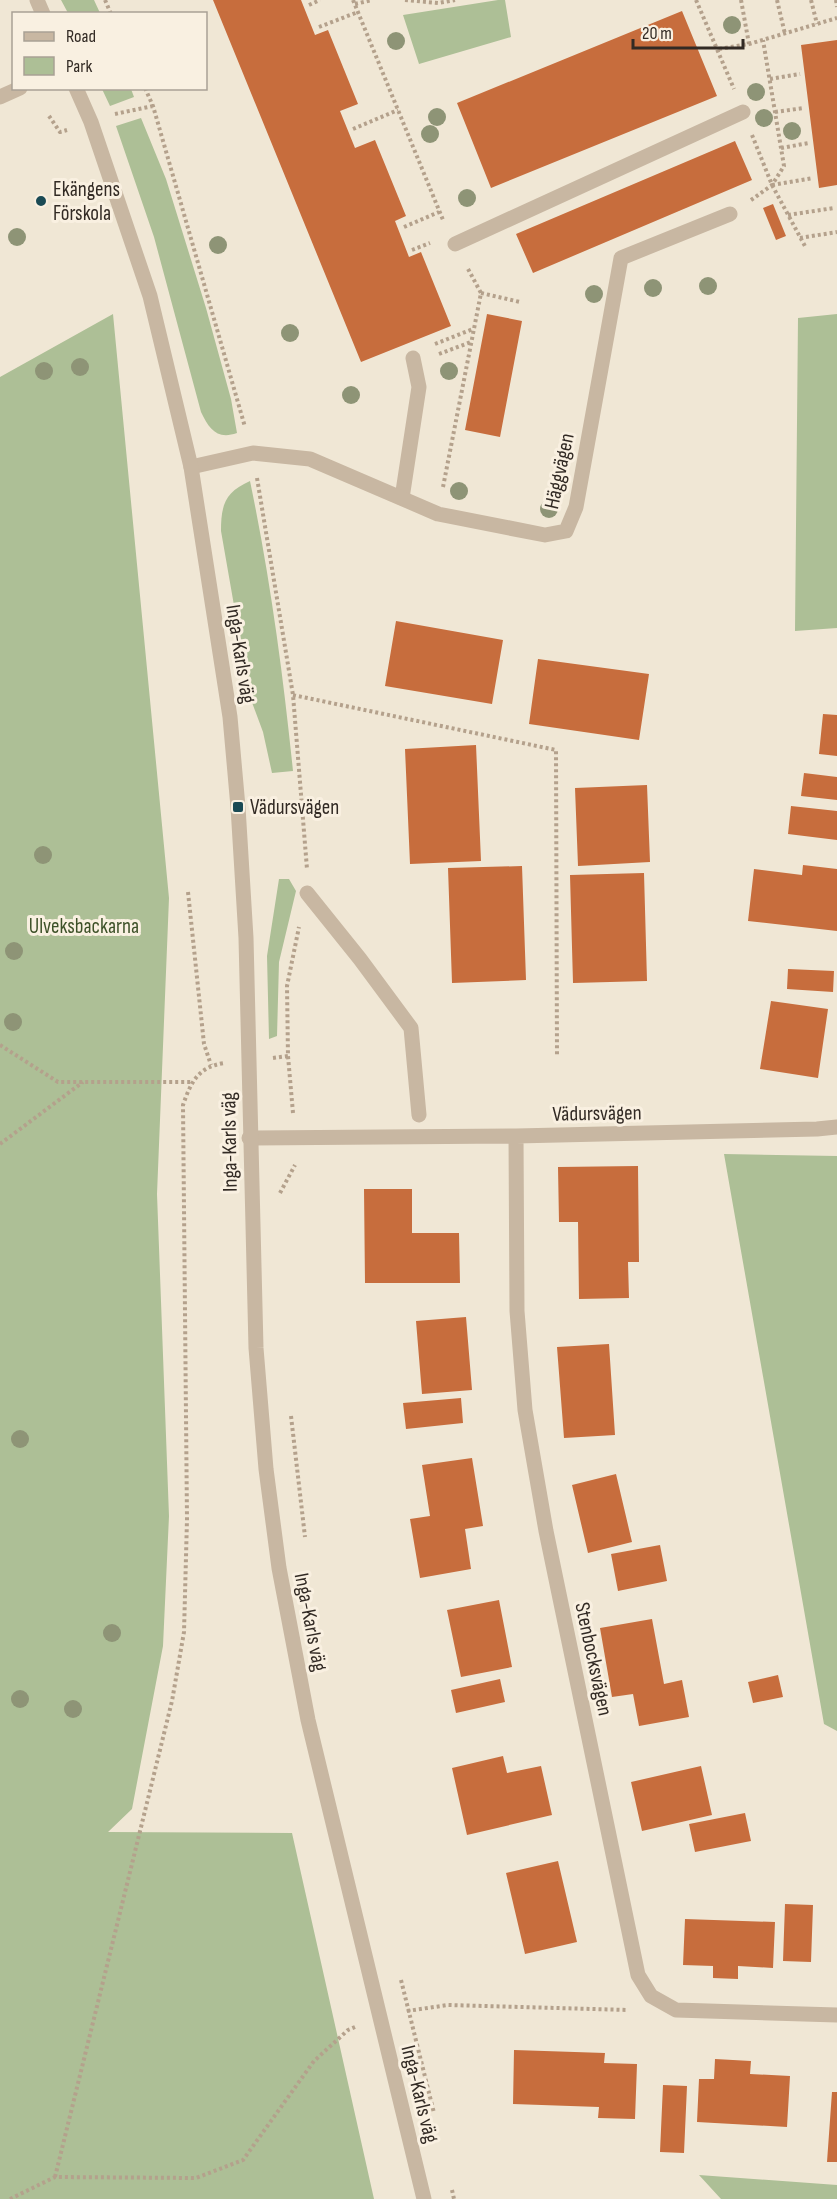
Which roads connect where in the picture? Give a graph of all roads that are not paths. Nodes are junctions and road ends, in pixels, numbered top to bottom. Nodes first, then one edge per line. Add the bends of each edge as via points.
1 (16, 90) edge
2 (77, 90) edge
3 (0, 97) edge
4 (744, 112) dead end
5 (730, 214) dead end
6 (455, 244) dead end
7 (412, 358) dead end
8 (191, 467) junction
9 (402, 498) junction
10 (307, 893) road end
11 (419, 1114) dead end
12 (837, 1127) edge
13 (516, 1136) junction
14 (249, 1138) junction
15 (837, 2015) edge
16 (424, 2199) edge

1 - 3 street
2 - 8 street, Inga-Karls väg via 150,296
4 - 6 street
5 - 9 street, Häggvägen via 621,258 576,507 566,531 544,535 438,514
7 - 9 street via 420,387
8 - 9 street, Häggvägen via 253,453 310,459
8 - 14 street, Inga-Karls väg via 230,717 244,900
10 - 11 street via 411,1028
12 - 13 street, Vädursvägen
13 - 14 street, Vädursvägen
13 - 15 street, Stenbocksvägen via 517,1311 525,1410 546,1531 638,1975 651,1996 676,2010
14 - 16 street, Inga-Karls väg via 257,1359 279,1568 308,1720

